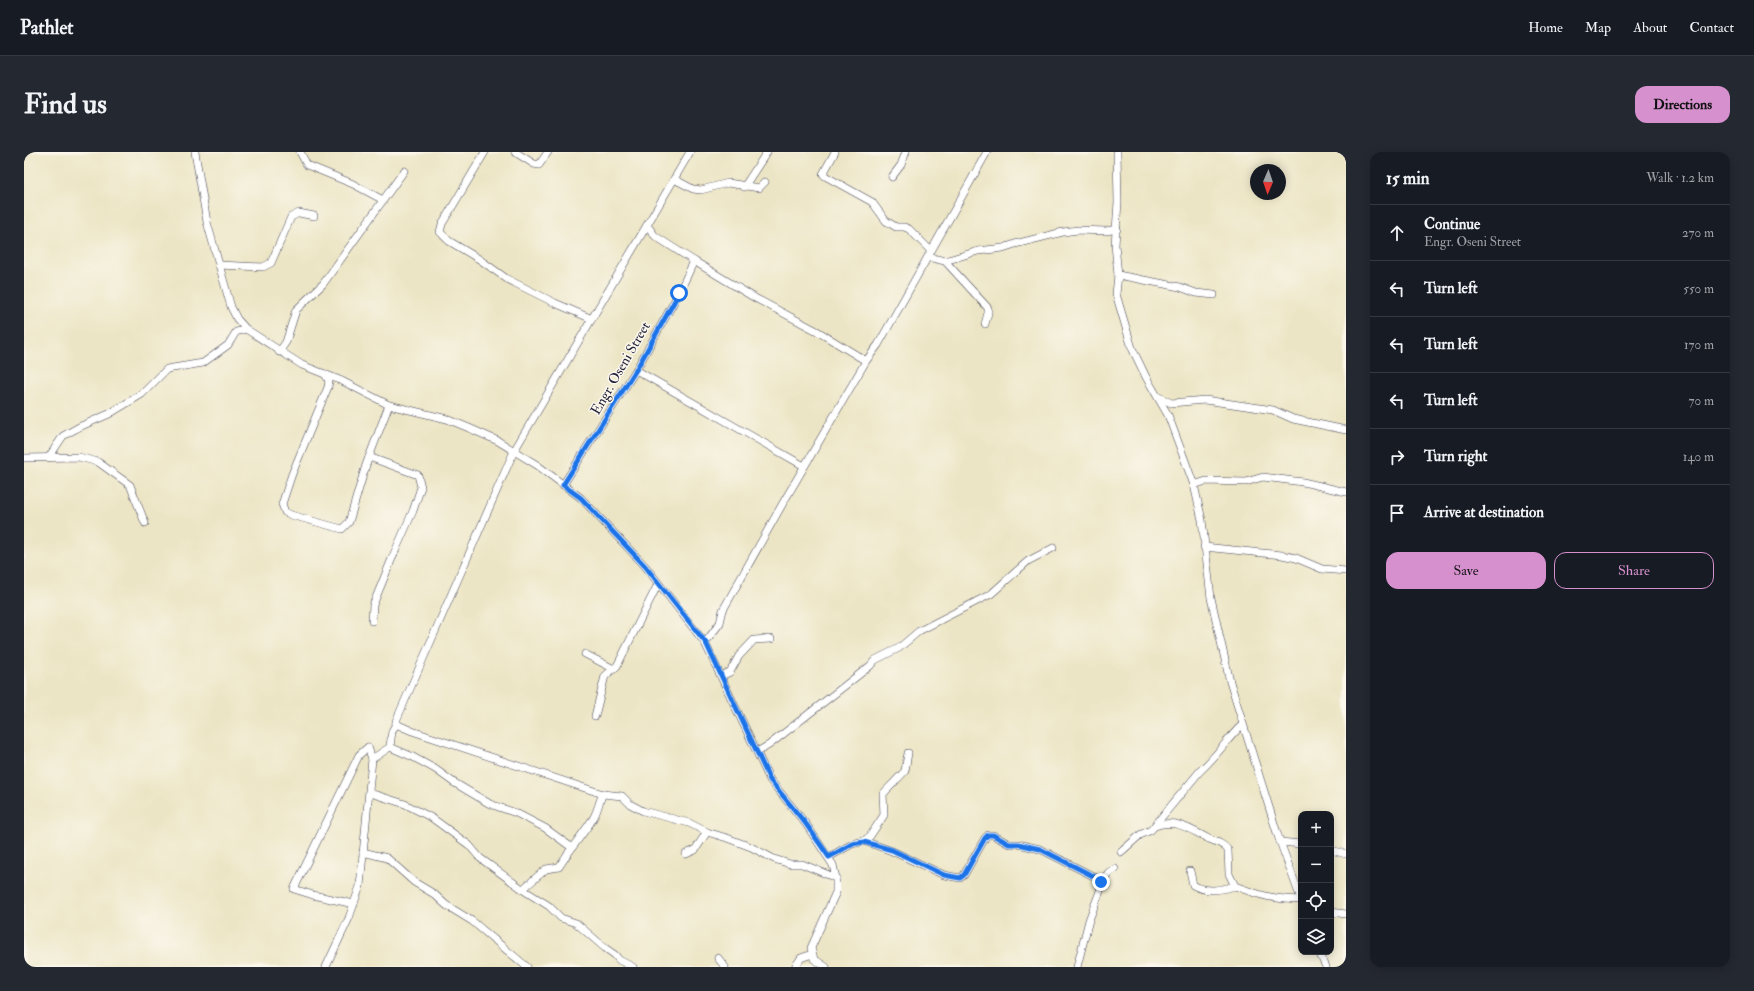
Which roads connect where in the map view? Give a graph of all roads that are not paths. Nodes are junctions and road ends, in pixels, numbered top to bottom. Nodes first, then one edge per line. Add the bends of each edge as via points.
1 (195, 152) edge
2 (300, 152) edge
3 (485, 152) edge
4 (515, 152) edge
5 (548, 152) edge
6 (690, 152) edge
7 (767, 152) edge
8 (835, 152) edge
9 (986, 152) edge
10 (1117, 152) edge
11 (905, 153) edge
12 (404, 171) dead end
13 (892, 177) dead end
14 (674, 179) junction
15 (765, 182) dead end
16 (744, 187) junction
17 (383, 200) junction
18 (314, 216) dead end
19 (647, 225) junction
20 (1117, 229) junction
21 (930, 254) junction
22 (694, 261) junction
23 (945, 261) junction
24 (219, 265) junction
25 (1118, 275) junction
26 (1214, 295) dead end
27 (592, 319) junction
28 (985, 324) dead end
29 (246, 329) junction
30 (280, 352) junction
31 (866, 361) junction
32 (636, 370) junction
33 (325, 374) junction
34 (1159, 397) junction
35 (389, 404) junction
36 (1346, 430) edge
37 (514, 451) junction
38 (49, 456) junction
39 (369, 457) junction
40 (24, 458) edge
41 (804, 466) junction
42 (563, 485) junction
43 (1194, 485) junction
44 (1346, 492) edge
45 (145, 523) dead end
46 (1204, 546) junction
47 (1053, 548) dead end
48 (1346, 571) edge
49 (658, 584) junction
50 (372, 621) dead end
51 (771, 639) dead end
52 (706, 643) junction
53 (585, 654) dead end
54 (614, 669) junction
55 (721, 676) junction
56 (595, 716) dead end
57 (396, 724) junction
58 (1242, 725) junction
59 (390, 747) junction
60 (757, 752) junction
61 (908, 753) dead end
62 (372, 758) junction
63 (370, 793) junction
64 (603, 794) junction
65 (1155, 826) junction
66 (707, 832) junction
67 (864, 842) junction
68 (1280, 842) junction
69 (1298, 844) edge
70 (571, 847) junction
71 (1334, 851) edge
72 (363, 852) junction
73 (1122, 852) dead end
74 (686, 854) dead end
75 (1346, 854) edge
76 (829, 857) junction
77 (1115, 869) dead end
78 (1190, 871) dead end
79 (836, 878) junction
80 (1101, 882) junction
81 (1235, 886) junction
82 (524, 889) junction
83 (1298, 893) edge
84 (1298, 900) edge
85 (354, 904) junction
86 (1334, 912) edge
87 (1346, 914) edge
88 (812, 954) junction
89 (1321, 955) edge
90 (718, 958) dead end
91 (326, 967) edge
92 (526, 967) edge
93 (633, 967) edge
94 (725, 967) edge
95 (795, 967) edge
96 (826, 967) edge
97 (1076, 967) edge
98 (1326, 967) edge

1 - 24 street via 207,222
2 - 17 street via 307,165
3 - 27 street via 442,224 440,232 448,241 507,279
4 - 5 street via 540,165
6 - 14 street
7 - 16 street
8 - 21 street via 823,174 872,202 886,221 896,227 910,229
9 - 21 street
10 - 20 street
11 - 13 street
12 - 17 street
14 - 16 street via 693,189 701,190 728,183
14 - 19 street
15 - 16 street via 759,188
17 - 30 street via 323,284 296,310 286,342
18 - 24 street via 300,213 291,217 271,263 263,267
19 - 22 street via 655,236
19 - 27 street
20 - 23 street via 1063,232
20 - 25 street via 1115,245
21 - 23 street
21 - 31 street via 878,345
22 - 31 street
22 - 32 street, Engr. Oseni Street
23 - 28 street via 988,308
24 - 29 street via 231,307
25 - 26 street
25 - 34 street via 1116,294 1128,335 1142,370
27 - 37 street
29 - 30 street
29 - 38 street via 236,332 228,345 203,363 167,369 142,394 109,414 63,436
30 - 33 street via 302,365
31 - 41 street
32 - 41 street
32 - 42 street, Engr. Oseni Street
33 - 35 street
33 - 39 street via 329,381 328,387 292,474 283,508 285,512 342,529 349,522
34 - 36 street via 1171,403 1204,400 1273,410 1293,419
34 - 43 street
35 - 37 street via 447,419 498,441
35 - 39 street
37 - 42 street
37 - 57 street
38 - 40 street
38 - 45 street via 79,457 98,462 130,485
39 - 50 street via 418,475 421,487 373,605
41 - 52 street via 723,610 720,623
42 - 49 street via 581,498 645,566
43 - 44 street via 1206,481 1246,482 1263,477 1303,482
43 - 46 street via 1202,520
46 - 48 street via 1282,555 1322,569
46 - 58 street via 1221,646
47 - 60 street via 1028,561 991,594 919,631 899,648 875,660
49 - 52 street
49 - 54 street
51 - 55 street via 754,640 739,656 730,672
52 - 55 street
53 - 54 street
54 - 56 street via 605,676
55 - 60 street
57 - 59 street via 392,731
57 - 64 street
58 - 65 street
58 - 68 street
59 - 62 street
59 - 70 street via 435,769 490,804 516,813 544,828
60 - 76 street via 770,780
61 - 67 street via 905,771 883,794 884,815
62 - 63 street
62 - 85 street via 368,747 359,755 294,888
63 - 72 street
63 - 82 street via 405,804 432,818 469,845 480,858
64 - 66 street via 622,796 643,811 689,823
64 - 70 street via 593,820
65 - 73 street via 1140,835
65 - 81 street via 1167,823 1182,825 1222,843 1228,850 1229,874
66 - 74 street via 695,850
66 - 79 street via 751,847 774,859 790,864 802,864
67 - 76 street via 852,844
67 - 80 street via 892,850 944,875 960,878 985,838 993,835 1009,844 1040,849
68 - 69 street
68 - 83 street
70 - 82 street via 559,867 546,869
71 - 75 street
72 - 85 street via 360,886
72 - 92 street via 387,858 414,882 472,921
76 - 79 street
77 - 80 street
78 - 81 street via 1194,885 1199,888 1219,890
79 - 88 street via 836,892 811,948
80 - 97 street
81 - 84 street via 1267,898
82 - 93 street via 549,906 561,918 576,923 619,960
85 - 91 street
86 - 87 street
88 - 95 street via 801,958
88 - 96 street via 814,959
89 - 98 street
90 - 94 street

